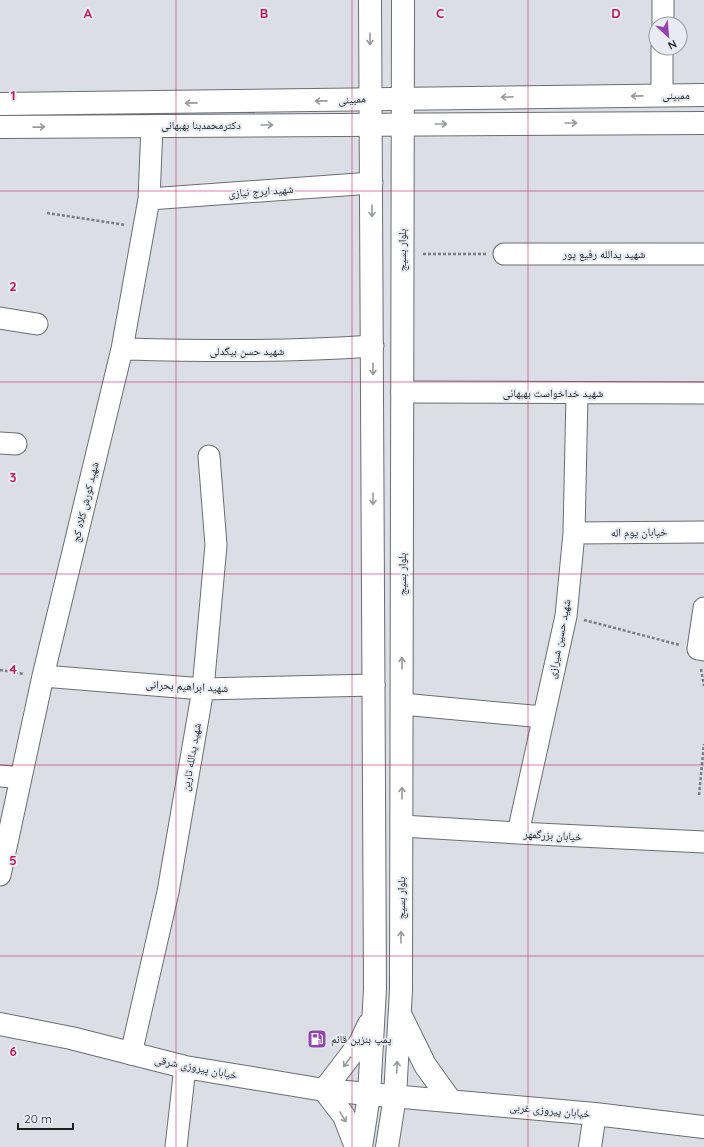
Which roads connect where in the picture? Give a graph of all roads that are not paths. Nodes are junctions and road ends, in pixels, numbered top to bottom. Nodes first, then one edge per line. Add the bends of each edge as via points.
1 (370, 0) edge
2 (404, 0) edge
3 (663, 0) edge
4 (663, 16) edge
5 (662, 56) edge
6 (662, 95) junction
7 (704, 95) edge
8 (370, 98) junction
9 (403, 98) junction
10 (0, 104) edge
11 (704, 123) edge
12 (372, 124) junction
13 (402, 125) junction
14 (152, 126) junction
15 (0, 127) edge
16 (372, 183) junction
17 (149, 199) junction
18 (504, 254) road end
19 (704, 254) edge
20 (0, 318) edge
21 (37, 324) dead end
22 (372, 346) junction
23 (122, 349) junction
24 (402, 392) junction
25 (704, 393) edge
26 (577, 394) junction
27 (209, 456) dead end
28 (704, 532) edge
29 (574, 533) junction
30 (704, 608) edge
31 (701, 650) edge
32 (43, 676) junction
33 (374, 685) junction
34 (203, 689) junction
35 (402, 704) junction
36 (544, 717) junction
37 (0, 776) edge
38 (21, 778) junction
39 (402, 826) junction
40 (518, 833) junction
41 (704, 842) edge
42 (0, 875) edge
43 (399, 1012) junction
44 (372, 1015) junction
45 (0, 1024) edge
46 (131, 1054) junction
47 (185, 1067) junction
48 (324, 1090) junction
49 (369, 1095) junction
50 (395, 1096) junction
51 (450, 1100) junction
52 (595, 1114) junction
53 (704, 1127) edge
54 (176, 1147) edge
55 (356, 1147) edge
56 (361, 1147) edge
57 (387, 1147) edge
58 (590, 1147) edge

1 -> 8 main road
2 - 9 main road, بلوار بسیج
3 - 4 street
5 - 6 street
6 - 7 main road, ممبینی
6 -> 9 main road, ممبینی
8 - 9 main road, ممبینی
8 -> 10 main road, ممبینی via 317,101
8 - 12 main road
9 - 13 main road, بلوار بسیج
13 -> 11 main road
12 - 13 main road, دکترمحمدبنا بهبهانی
14 -> 12 main road, دکترمحمدبنا بهبهانی
12 - 16 main road
13 - 24 main road, بلوار بسیج
15 -> 14 main road, دکترمحمدبنا بهبهانی
14 - 17 street, شهید کورش کلاه کج
16 - 17 street, شهید ایرج نیازی
16 -> 22 main road
17 - 23 street, شهید کورش کلاه کج
18 - 19 street, شهید یدالله رفیع پور
20 - 21 street
22 - 23 street, شهید حسن بیگدلی via 237,352
22 -> 33 main road
23 - 32 street, شهید کورش کلاه کج
24 - 26 street, شهید خداخواست بهبهانی
35 -> 24 main road, بلوار بسیج
25 - 26 street, شهید خداخواست بهبهانی
26 - 29 street, شهید حسین شیرازی
27 - 34 street, شهید یدالله تارین via 216,545
28 - 29 street, خیابان یوم اله
29 - 36 street, شهید حسین شیرازی via 566,616
30 - 31 street
32 - 34 street, شهید ابراهیم بحرانی
32 - 38 street, شهید کورش کلاه کج
33 - 34 street, شهید ابراهیم بحرانی
33 - 44 main road via 375,989
34 - 46 street, شهید یدالله تارین via 168,892
35 - 36 street
39 -> 35 main road, بلوار بسیج
36 - 40 street, شهید حسین شیرازی
37 - 38 street
38 - 42 street, شهید کورش کلاه کج
39 - 40 street, خیابان بزرگمهر
43 -> 39 main road, بلوار بسیج
40 - 41 street, خیابان بزرگمهر
50 -> 43 main road, بلوار بسیج
43 - 51 main road via 425,1066
44 -> 48 main road via 360,1043
44 - 49 main road
45 - 46 main road, خیابان پیروزی شرقی via 71,1038
46 - 47 main road, خیابان پیروزی شرقی
47 - 48 main road, خیابان پیروزی شرقی
47 - 54 street
48 - 49 main road, خیابان پیروزی شرقی
48 -> 55 main road via 344,1116
49 - 50 main road, خیابان پیروزی شرقی
49 - 56 main road
50 - 51 main road, خیابان پیروزی غربی
50 - 57 main road, بلوار بسیج
51 - 52 main road, خیابان پیروزی غربی
52 - 53 main road, خیابان پیروزی غربی
52 - 58 main road

